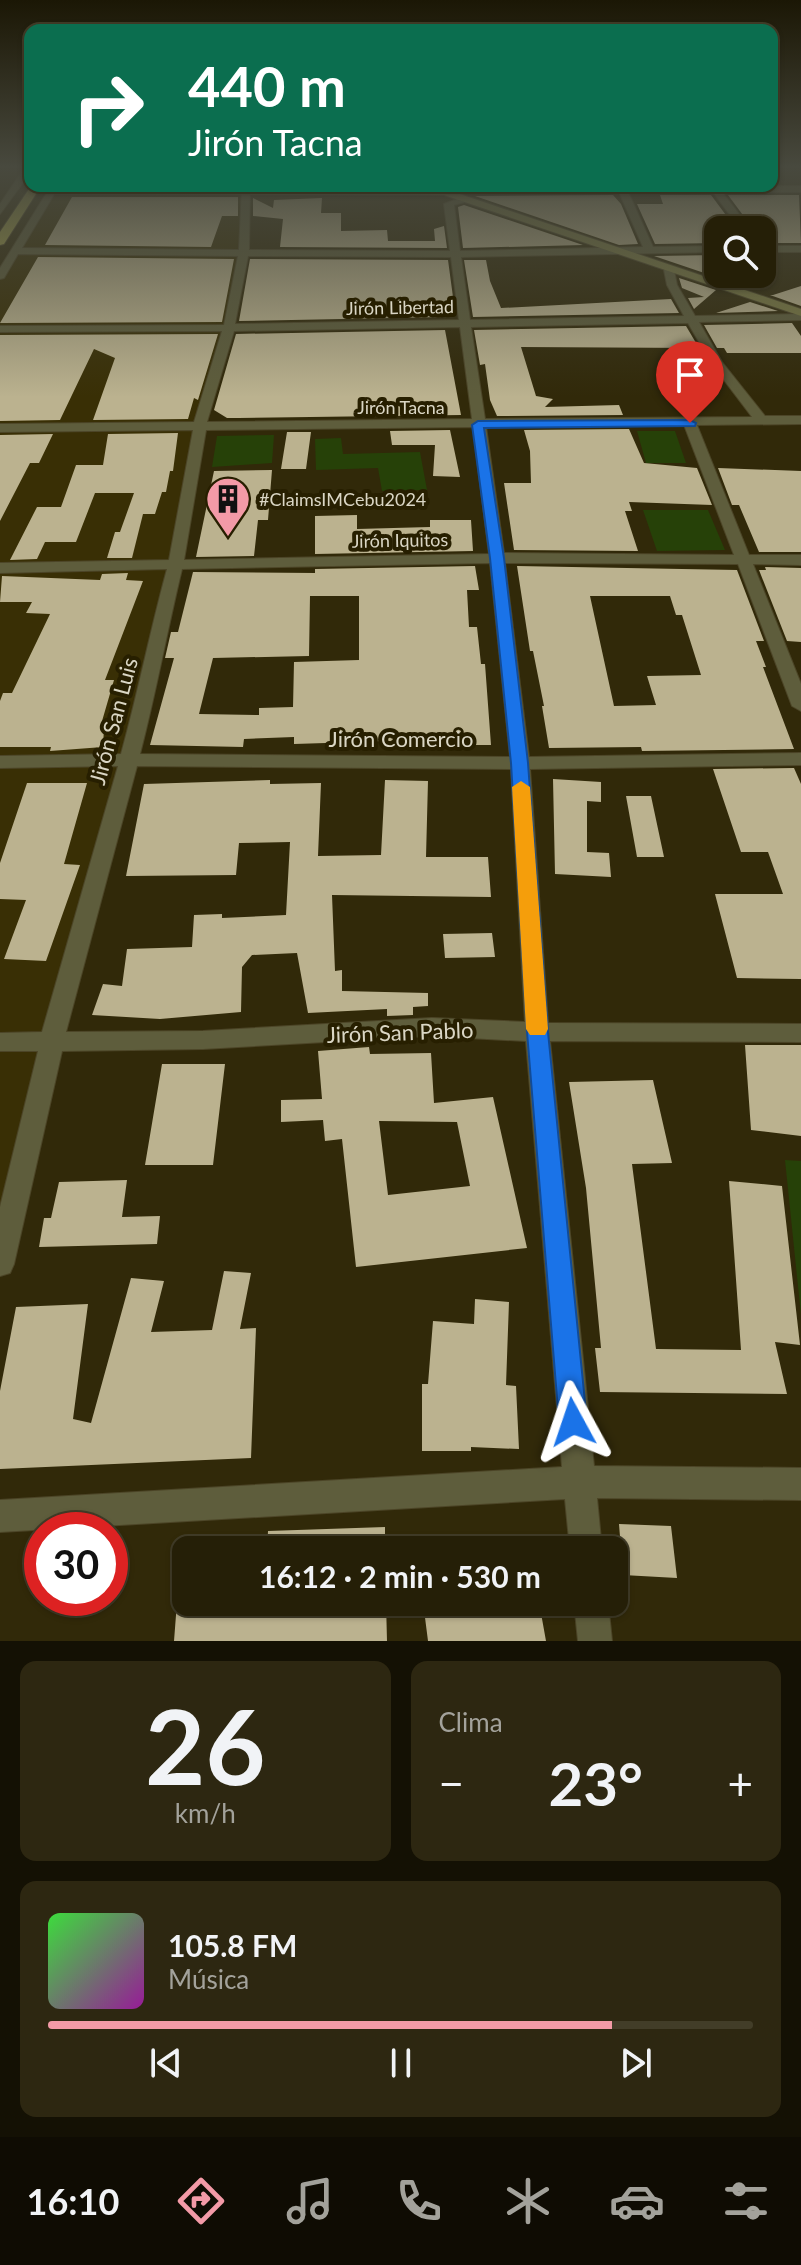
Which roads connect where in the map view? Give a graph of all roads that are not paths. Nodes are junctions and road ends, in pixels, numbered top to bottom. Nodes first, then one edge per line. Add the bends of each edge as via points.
1 (20, 244) edge
2 (244, 244) edge
3 (456, 244) edge
4 (595, 244) edge
5 (647, 244) edge
6 (610, 249) junction
7 (649, 249) junction
8 (704, 249) edge
9 (776, 249) edge
10 (801, 249) edge
11 (15, 251) junction
12 (244, 251) junction
13 (458, 254) junction
14 (669, 270) junction
15 (0, 276) edge
16 (801, 315) edge
17 (691, 321) junction
18 (464, 324) junction
19 (229, 328) junction
20 (0, 329) edge
21 (761, 420) junction
22 (801, 420) edge
23 (690, 423) junction
24 (200, 425) junction
25 (478, 425) junction
26 (0, 428) edge
27 (497, 558) junction
28 (743, 560) junction
29 (801, 560) edge
30 (176, 564) junction
31 (0, 568) edge
32 (801, 706) edge
33 (801, 759) edge
34 (129, 760) junction
35 (0, 762) edge
36 (520, 763) junction
37 (537, 1032) junction
38 (801, 1033) edge
39 (52, 1041) junction
40 (0, 1042) edge
41 (0, 1264) edge
42 (579, 1482) junction
43 (801, 1484) edge
44 (0, 1516) edge
45 (585, 1536) edge
46 (592, 1616) edge
47 (595, 1641) edge

1 - 11 street
2 - 12 street, Jirón San Luis
3 - 13 street
4 - 6 main road
5 - 7 street
6 - 7 street
6 - 13 street
6 - 14 main road
7 - 8 street
9 - 10 street
11 - 12 street
11 - 15 street
12 - 13 street
12 - 19 street, Jirón San Luis
13 - 18 street
14 - 16 main road
14 - 17 street
16 - 17 street, Jirón Libertad
17 - 18 street, Jirón Libertad
17 - 21 street via 737,393
18 - 19 street, Jirón Libertad
18 - 25 street
19 - 20 street, Jirón Libertad
19 - 24 street, Jirón San Luis
21 - 22 street, Jirón Tacna
21 - 23 street, Jirón Tacna
23 - 25 street, Jirón Tacna
23 - 28 street
24 - 25 street, Jirón Tacna
24 - 26 street, Jirón Tacna
24 - 30 street, Jirón San Luis
25 - 27 street
27 - 28 street, Jirón Iquitos
27 - 30 street, Jirón Iquitos
27 - 36 street
28 - 29 street, Jirón Iquitos
28 - 32 street
30 - 31 street, Jirón Iquitos
30 - 34 street, Jirón San Luis
33 - 36 street, Jirón Comercio
34 - 35 street, Jirón Comercio
34 - 36 street, Jirón Comercio
34 - 39 street, Jirón San Luis
36 - 37 street
37 - 38 street, Jirón San Pablo
37 - 39 street, Jirón San Pablo via 432,1027 203,1040
37 - 42 street
39 - 40 street, Jirón San Pablo
39 - 41 street, Jirón San Luis
42 - 43 street
42 - 44 street
42 - 45 street
46 - 47 street

